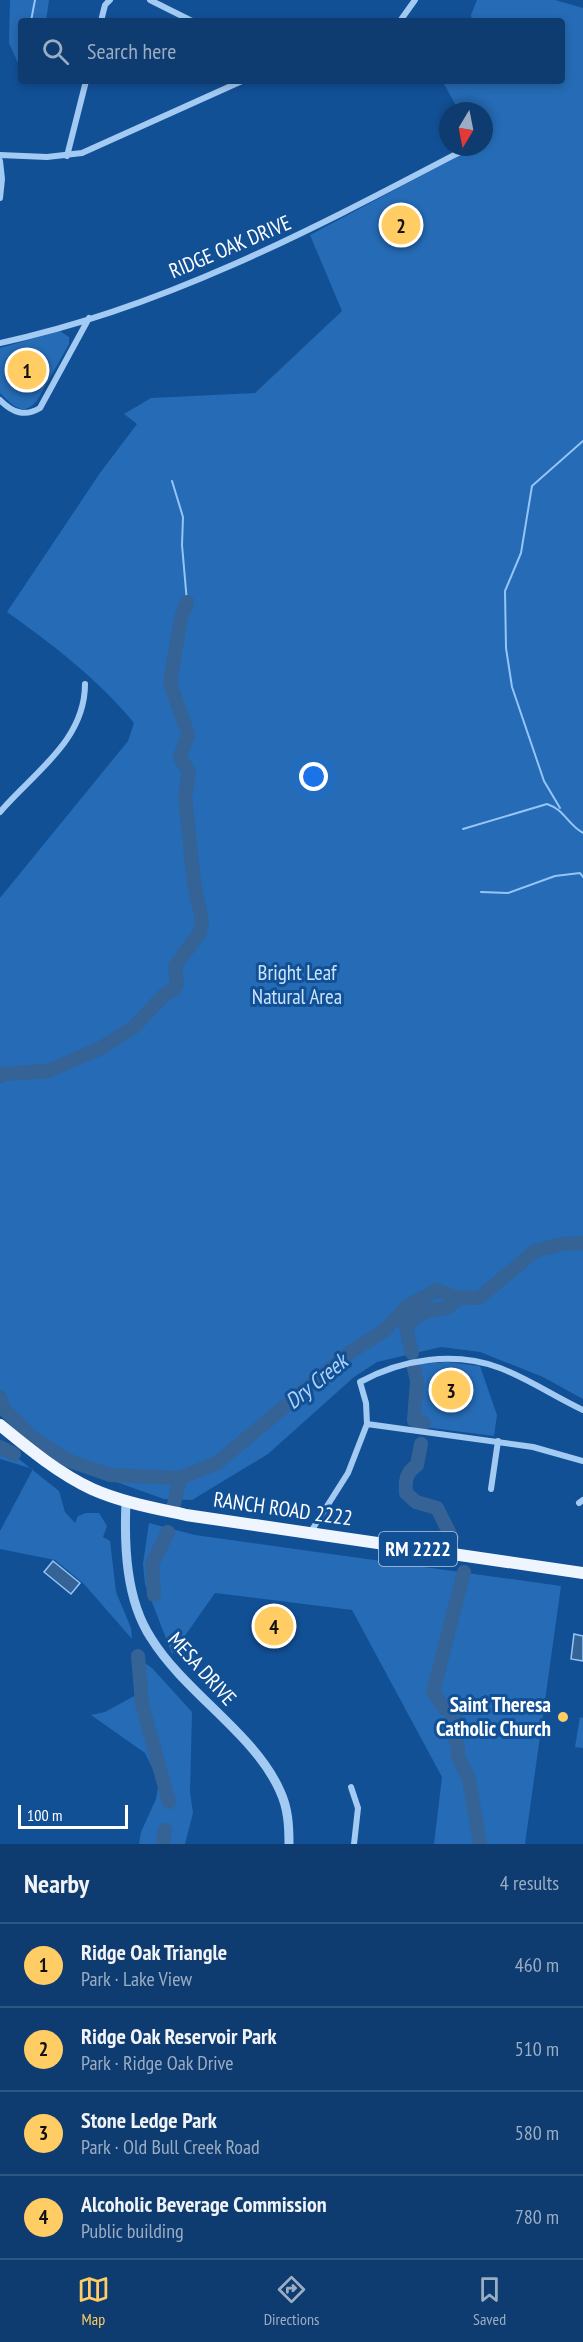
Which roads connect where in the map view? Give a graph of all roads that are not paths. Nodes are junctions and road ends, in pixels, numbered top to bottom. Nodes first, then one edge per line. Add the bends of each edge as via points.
1 (110, 0) edge
2 (150, 0) edge
3 (415, 0) edge
4 (102, 18) edge
5 (186, 18) edge
6 (402, 18) edge
7 (85, 84) edge
8 (236, 84) edge
9 (0, 155) edge
10 (67, 156) junction
11 (452, 156) edge
12 (0, 161) edge
13 (0, 198) edge
14 (89, 318) junction
15 (2, 341) edge
16 (0, 400) edge
17 (85, 684) dead end
18 (0, 812) edge
19 (583, 1410) edge
20 (367, 1424) junction
21 (0, 1425) edge
22 (498, 1441) junction
23 (583, 1461) edge
24 (490, 1489) dead end
25 (126, 1501) junction
26 (310, 1533) junction
27 (583, 1573) edge
28 (351, 1787) dead end
29 (289, 1844) edge
30 (354, 1844) edge

1 - 4 street
2 - 5 street
3 - 6 street
7 - 10 street
8 - 10 street via 96,149
9 - 10 street
11 - 14 street, RIDGE OAK DRIVE via 316,228 185,286
12 - 13 street
14 - 15 street, RIDGE OAK DRIVE
14 - 16 street via 40,408 26,414 15,412
17 - 18 street via 85,698 72,734
19 - 20 street via 500,1368 468,1360 418,1361 381,1371 360,1382
20 - 22 street
20 - 26 street via 348,1473
21 - 25 main road, RANCH ROAD 2222 / RM 2222 via 60,1471
22 - 23 street
22 - 24 street
25 - 26 main road, RANCH ROAD 2222 / RM 2222 via 186,1515
25 - 29 street, MESA DRIVE via 124,1539 129,1579 149,1636 186,1682 268,1769 281,1791 289,1818
26 - 27 main road, RANCH ROAD 2222 / RM 2222
28 - 30 street via 358,1808

